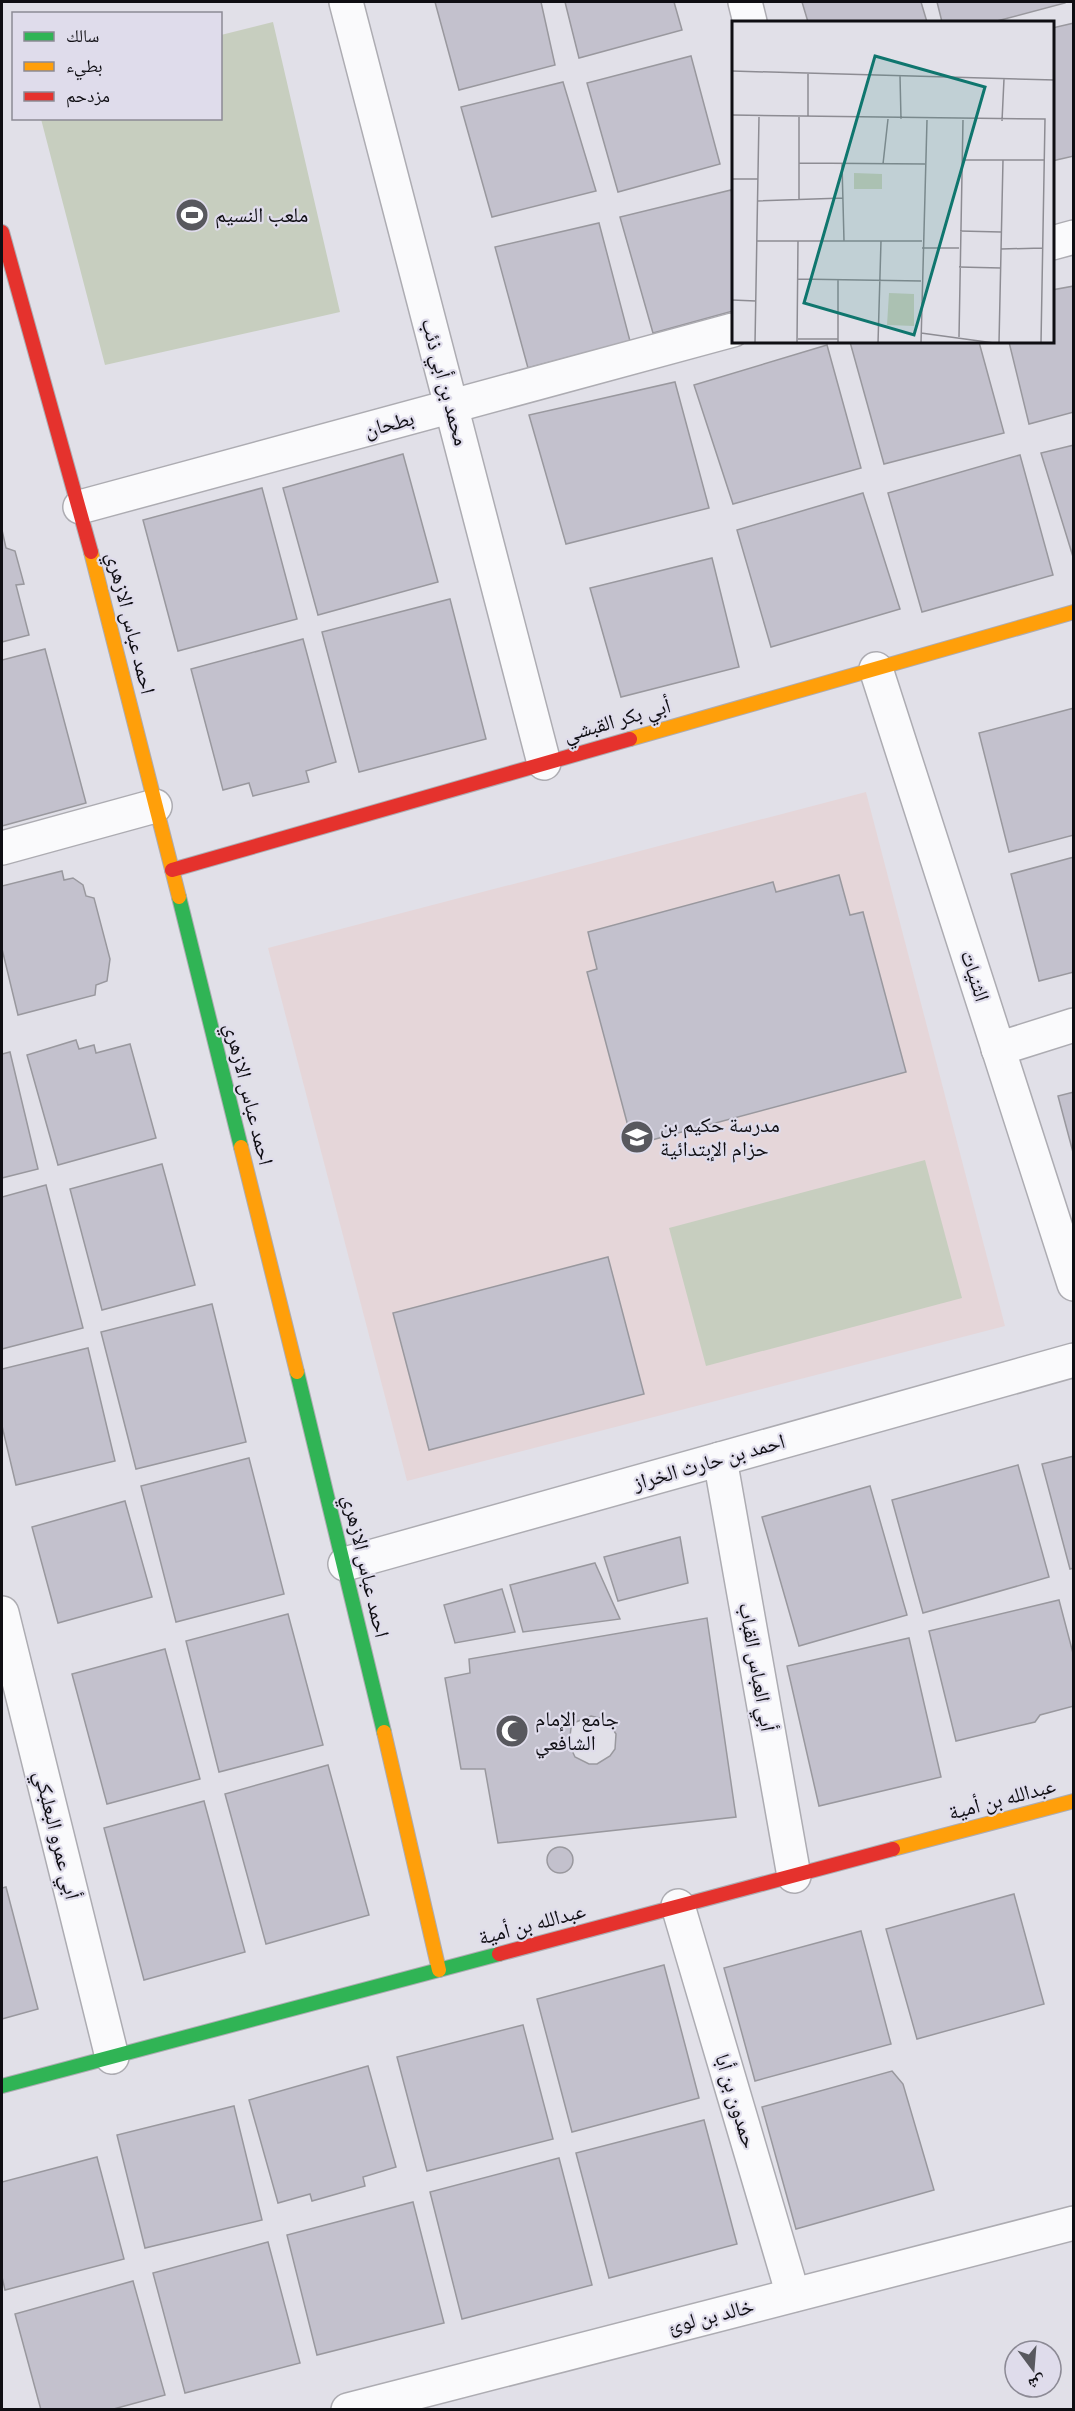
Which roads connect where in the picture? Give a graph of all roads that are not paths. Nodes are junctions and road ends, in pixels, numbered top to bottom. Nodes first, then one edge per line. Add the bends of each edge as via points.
1 (346, 2) edge
2 (744, 2) edge
3 (750, 21) edge
4 (2, 232) edge
5 (1074, 237) edge
6 (1054, 243) edge
7 (732, 330) edge
8 (451, 407) junction
9 (80, 507) junction
10 (1074, 612) edge
11 (876, 669) junction
12 (544, 763) junction
13 (155, 806) junction
14 (2, 848) edge
15 (172, 870) junction
16 (1074, 1025) edge
17 (998, 1049) junction
18 (1074, 1284) edge
19 (1074, 1360) edge
20 (720, 1459) junction
21 (345, 1564) junction
22 (2, 1613) edge
23 (12, 1705) edge
24 (1074, 1801) edge
25 (794, 1876) junction
26 (678, 1906) junction
27 (439, 1970) junction
28 (112, 2057) junction
29 (2, 2086) edge
30 (1074, 2223) edge
31 (794, 2295) junction
32 (348, 2409) edge

1 - 8 street, محمد بن أبي ذئب
2 - 3 street
4 - 9 street, احمد عباس الازهري
5 - 6 street
7 - 8 street, بطحان
8 - 9 street, بطحان
8 - 12 street, محمد بن أبي ذئب
9 - 13 street, احمد عباس الازهري
10 - 11 street, أبي بكر القبشي
11 - 12 street, أبي بكر القبشي
11 - 17 street, الثنيات
12 - 15 street, أبي بكر القبشي
13 - 14 street
13 - 15 street, احمد عباس الازهري
15 - 21 street, احمد عباس الازهري
16 - 17 street
17 - 18 street, الثنيات
19 - 20 street, احمد بن حارث الخراز
20 - 21 street, احمد بن حارث الخراز
20 - 25 street, أبي العباس القباب
21 - 27 street, احمد عباس الازهري
22 - 23 street, أبي عمرو البعلبكي
23 - 28 street, أبي عمرو البعلبكي
24 - 25 street, عبدالله بن أمية
25 - 26 street, عبدالله بن أمية
26 - 27 street, عبدالله بن أمية
26 - 31 street, حمدون بن أبا
27 - 28 street, عبدالله بن أمية
28 - 29 street, عبدالله بن أمية
30 - 31 street, خالد بن لوئ
31 - 32 street, خالد بن لوئ

